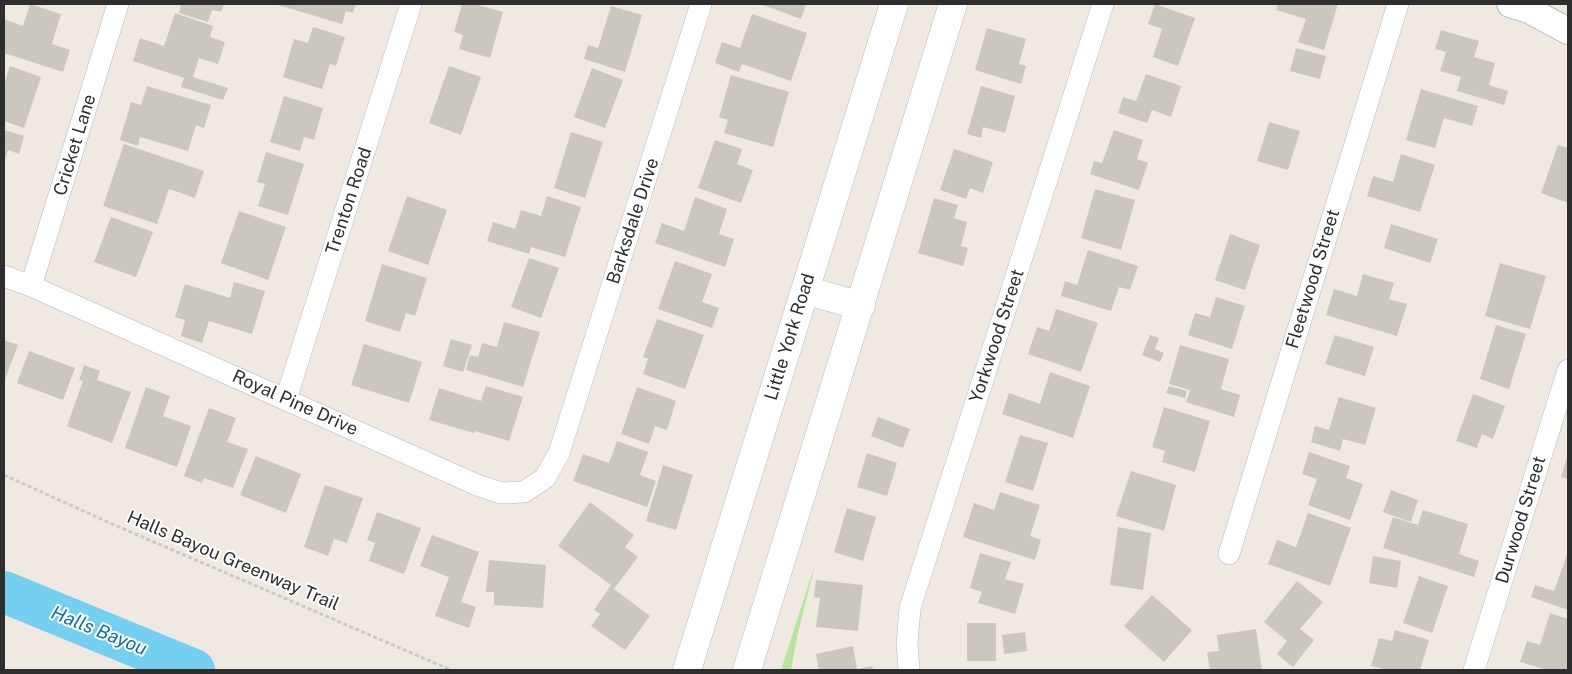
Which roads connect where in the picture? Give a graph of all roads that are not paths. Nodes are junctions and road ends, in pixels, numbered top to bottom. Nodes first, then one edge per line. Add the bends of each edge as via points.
1 (118, 4) edge
2 (411, 4) edge
3 (702, 4) edge
4 (894, 4) edge
5 (953, 4) edge
6 (1103, 4) edge
7 (1398, 4) edge
8 (1510, 4) edge
9 (1568, 31) edge
10 (4, 276) edge
11 (31, 286) junction
12 (805, 290) junction
13 (861, 306) junction
14 (1568, 370) edge
15 (286, 399) junction
16 (564, 438) joint
17 (1228, 554) dead end
18 (687, 670) edge
19 (747, 670) edge
20 (909, 670) edge
21 (1474, 670) edge

1 - 11 street, Cricket Lane
2 - 15 street, Trenton Road
3 - 16 street, Barksdale Drive
4 - 12 main road, Little York Road
5 - 13 main road
6 - 20 street, Yorkwood Street via 910,608
7 - 17 street, Fleetwood Street
8 - 9 street via 1529,10
10 - 11 street, Royal Pine Drive
11 - 15 street, Royal Pine Drive
12 - 13 main road
12 - 18 main road, Little York Road
13 - 19 main road
14 - 21 street, Durwood Street
15 - 16 street, Royal Pine Drive via 501,493 524,492 545,478

